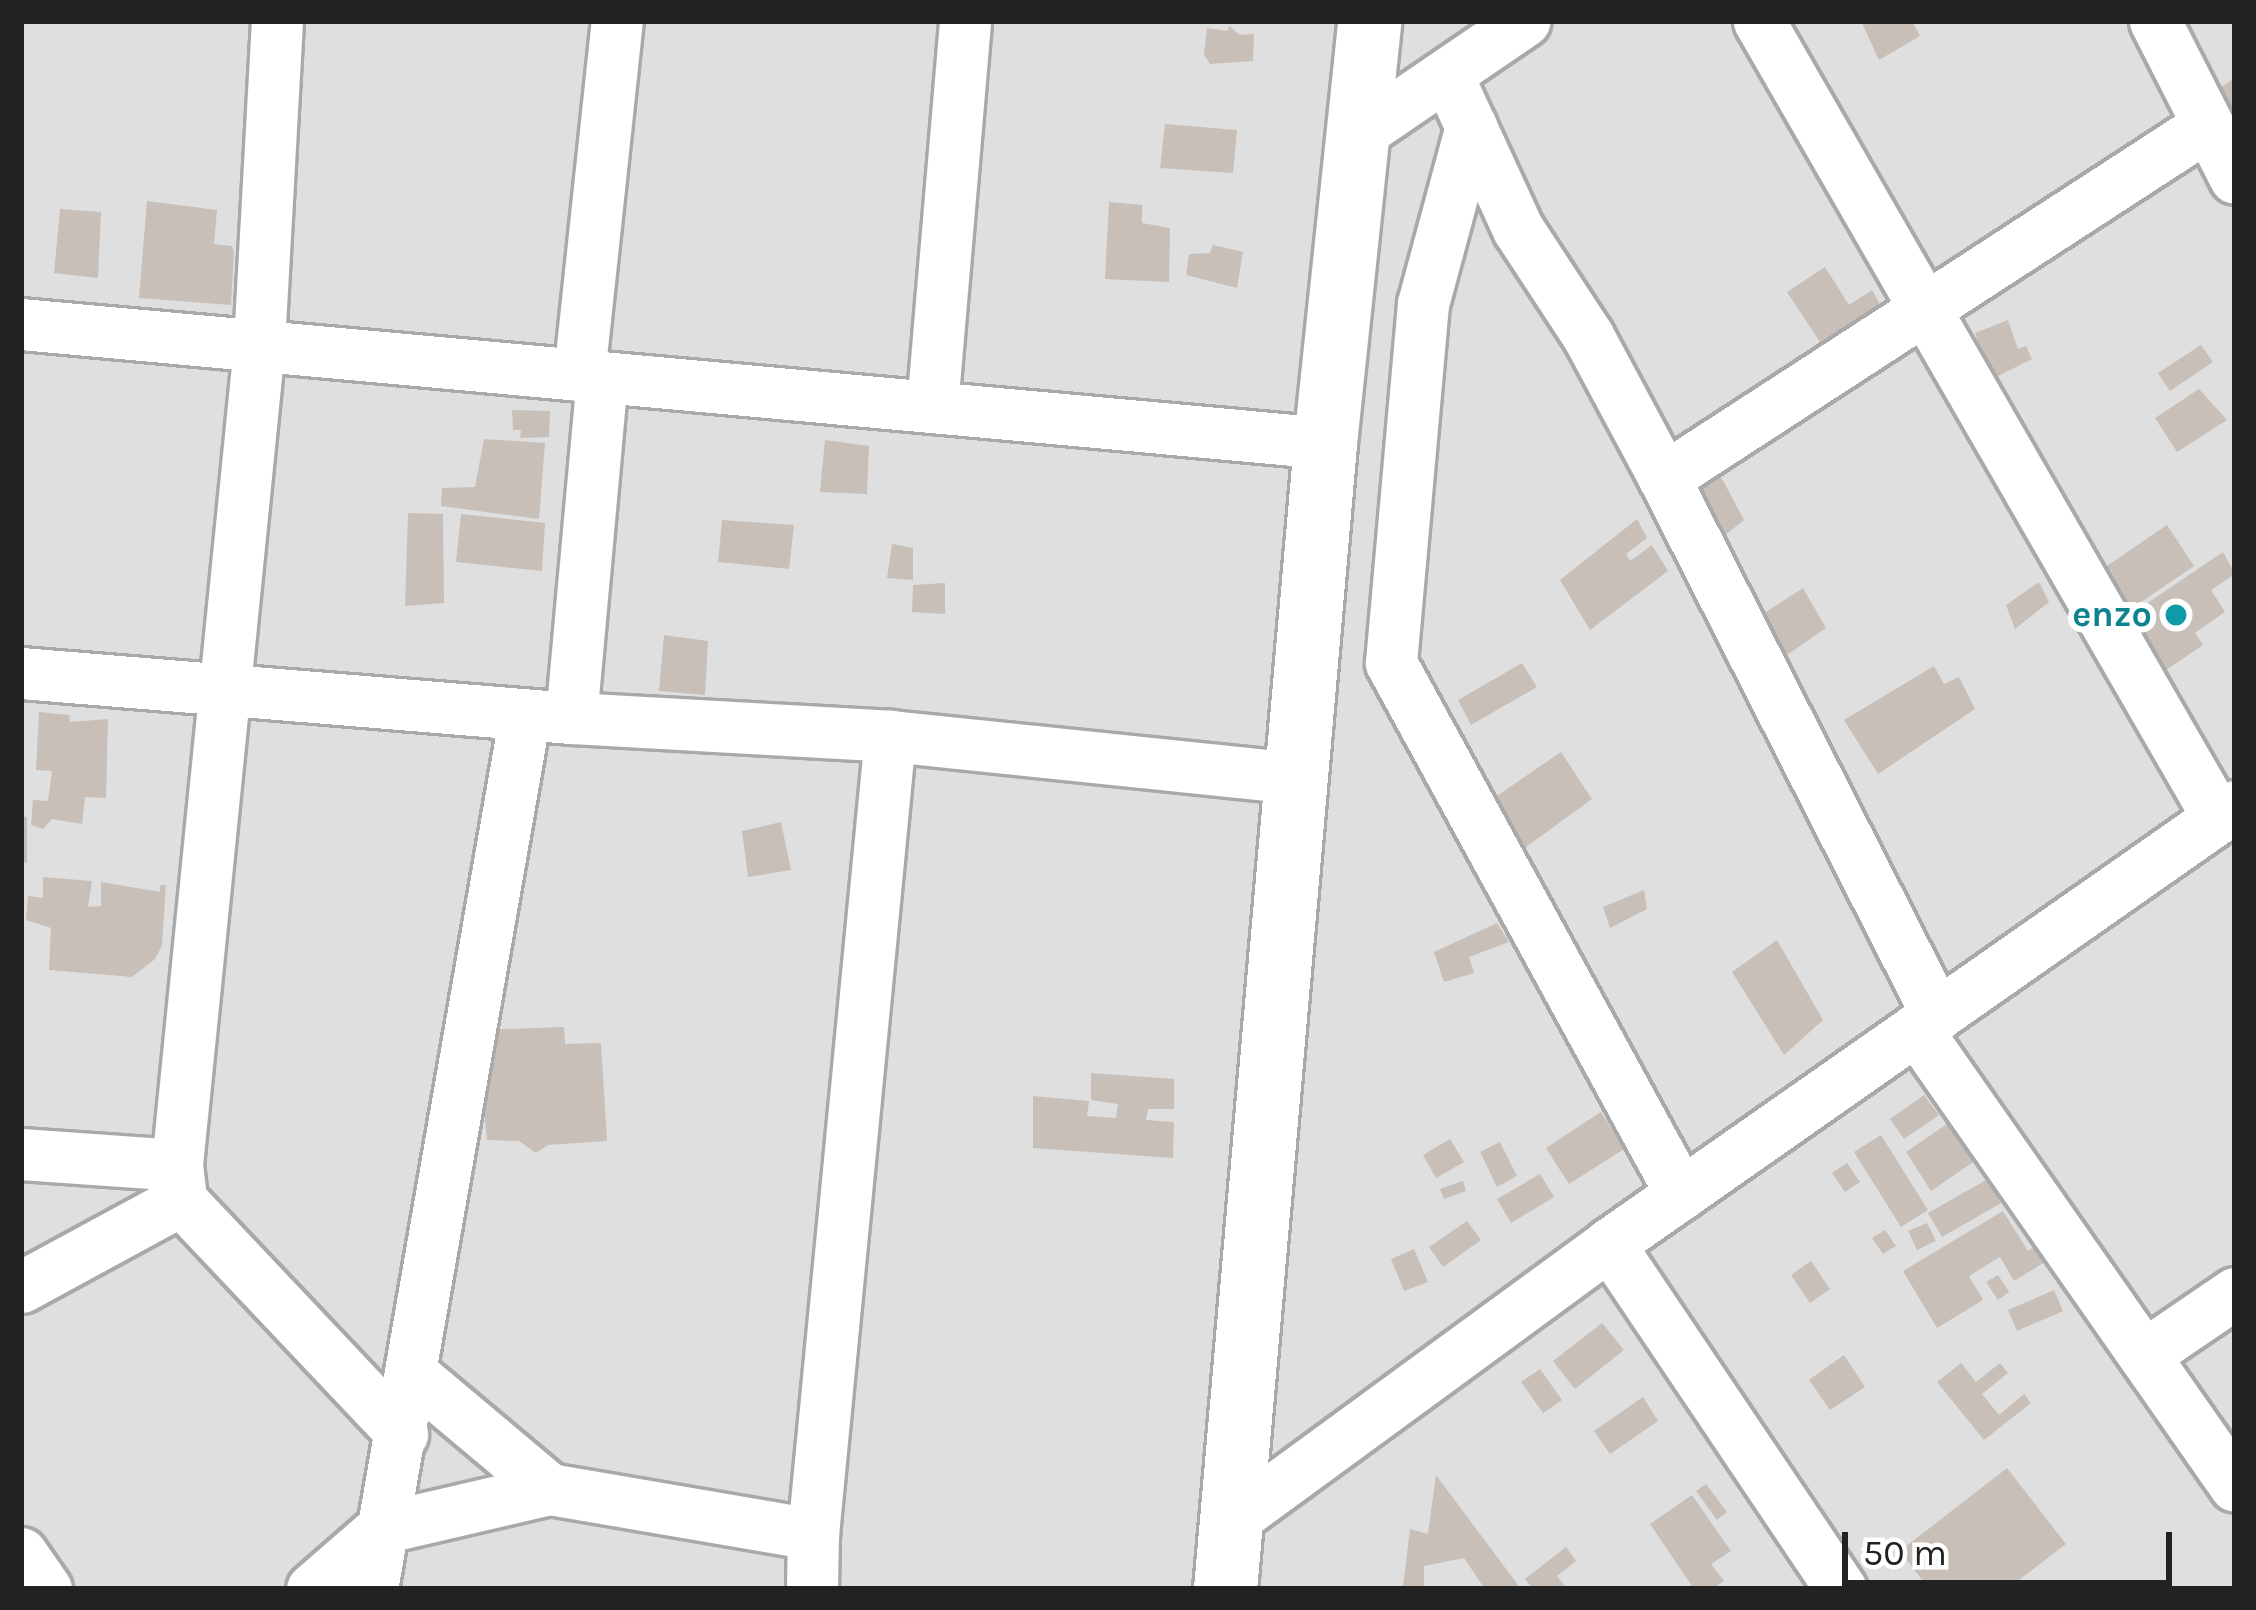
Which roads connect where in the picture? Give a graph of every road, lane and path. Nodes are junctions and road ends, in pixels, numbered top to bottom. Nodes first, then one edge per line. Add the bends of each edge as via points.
1 (277, 21) edge
2 (617, 21) edge
3 (965, 21) edge
4 (1369, 21) edge
5 (1525, 21) edge
6 (1759, 21) edge
7 (2155, 21) edge
8 (1448, 77) junction
9 (1471, 126) junction
10 (2206, 126) junction
11 (1360, 133) junction
12 (2235, 178) edge
13 (1923, 310) junction
14 (21, 324) edge
15 (259, 346) junction
16 (590, 376) junction
17 (932, 407) junction
18 (1325, 443) junction
19 (1664, 478) junction
20 (21, 674) edge
21 (225, 690) junction
22 (548, 716) junction
23 (890, 736) junction
24 (1296, 778) junction
25 (2226, 812) edge
26 (1926, 1022) junction
27 (21, 1154) edge
28 (179, 1182) junction
29 (1681, 1193) junction
30 (1609, 1244) junction
31 (21, 1287) edge
32 (2235, 1293) edge
33 (2144, 1355) junction
34 (411, 1373) junction
35 (402, 1434) junction
36 (2235, 1486) edge
37 (549, 1489) junction
38 (1231, 1521) junction
39 (382, 1528) junction
40 (813, 1534) junction
41 (21, 1553) edge
42 (46, 1589) edge
43 (312, 1589) edge
44 (372, 1589) edge
45 (812, 1589) edge
46 (1225, 1589) edge
47 (1841, 1589) edge

1 - 15 street
2 - 16 street
3 - 17 street
4 - 11 street
5 - 8 street
6 - 13 street
7 - 10 street
8 - 9 street
8 - 11 street
9 - 19 street via 1518,229 1588,336
9 - 29 street via 1423,304 1391,663
10 - 12 street
10 - 13 street
11 - 18 street
13 - 19 street
13 - 25 street
14 - 15 street
15 - 16 street
15 - 21 street
16 - 17 street
16 - 22 street
17 - 18 street
18 - 24 street
19 - 26 street
20 - 21 street
21 - 22 street
21 - 28 street
22 - 23 street
22 - 34 street
23 - 24 street
23 - 40 street
24 - 38 street
25 - 26 street
26 - 29 street
26 - 33 street
27 - 28 street
28 - 31 street
28 - 35 street
29 - 30 street
30 - 38 street
30 - 47 street
32 - 33 street
33 - 36 street
34 - 35 street
34 - 37 street
35 - 39 street
37 - 39 street
37 - 40 street
38 - 46 street
39 - 43 street
39 - 44 street
40 - 45 street
41 - 42 street

